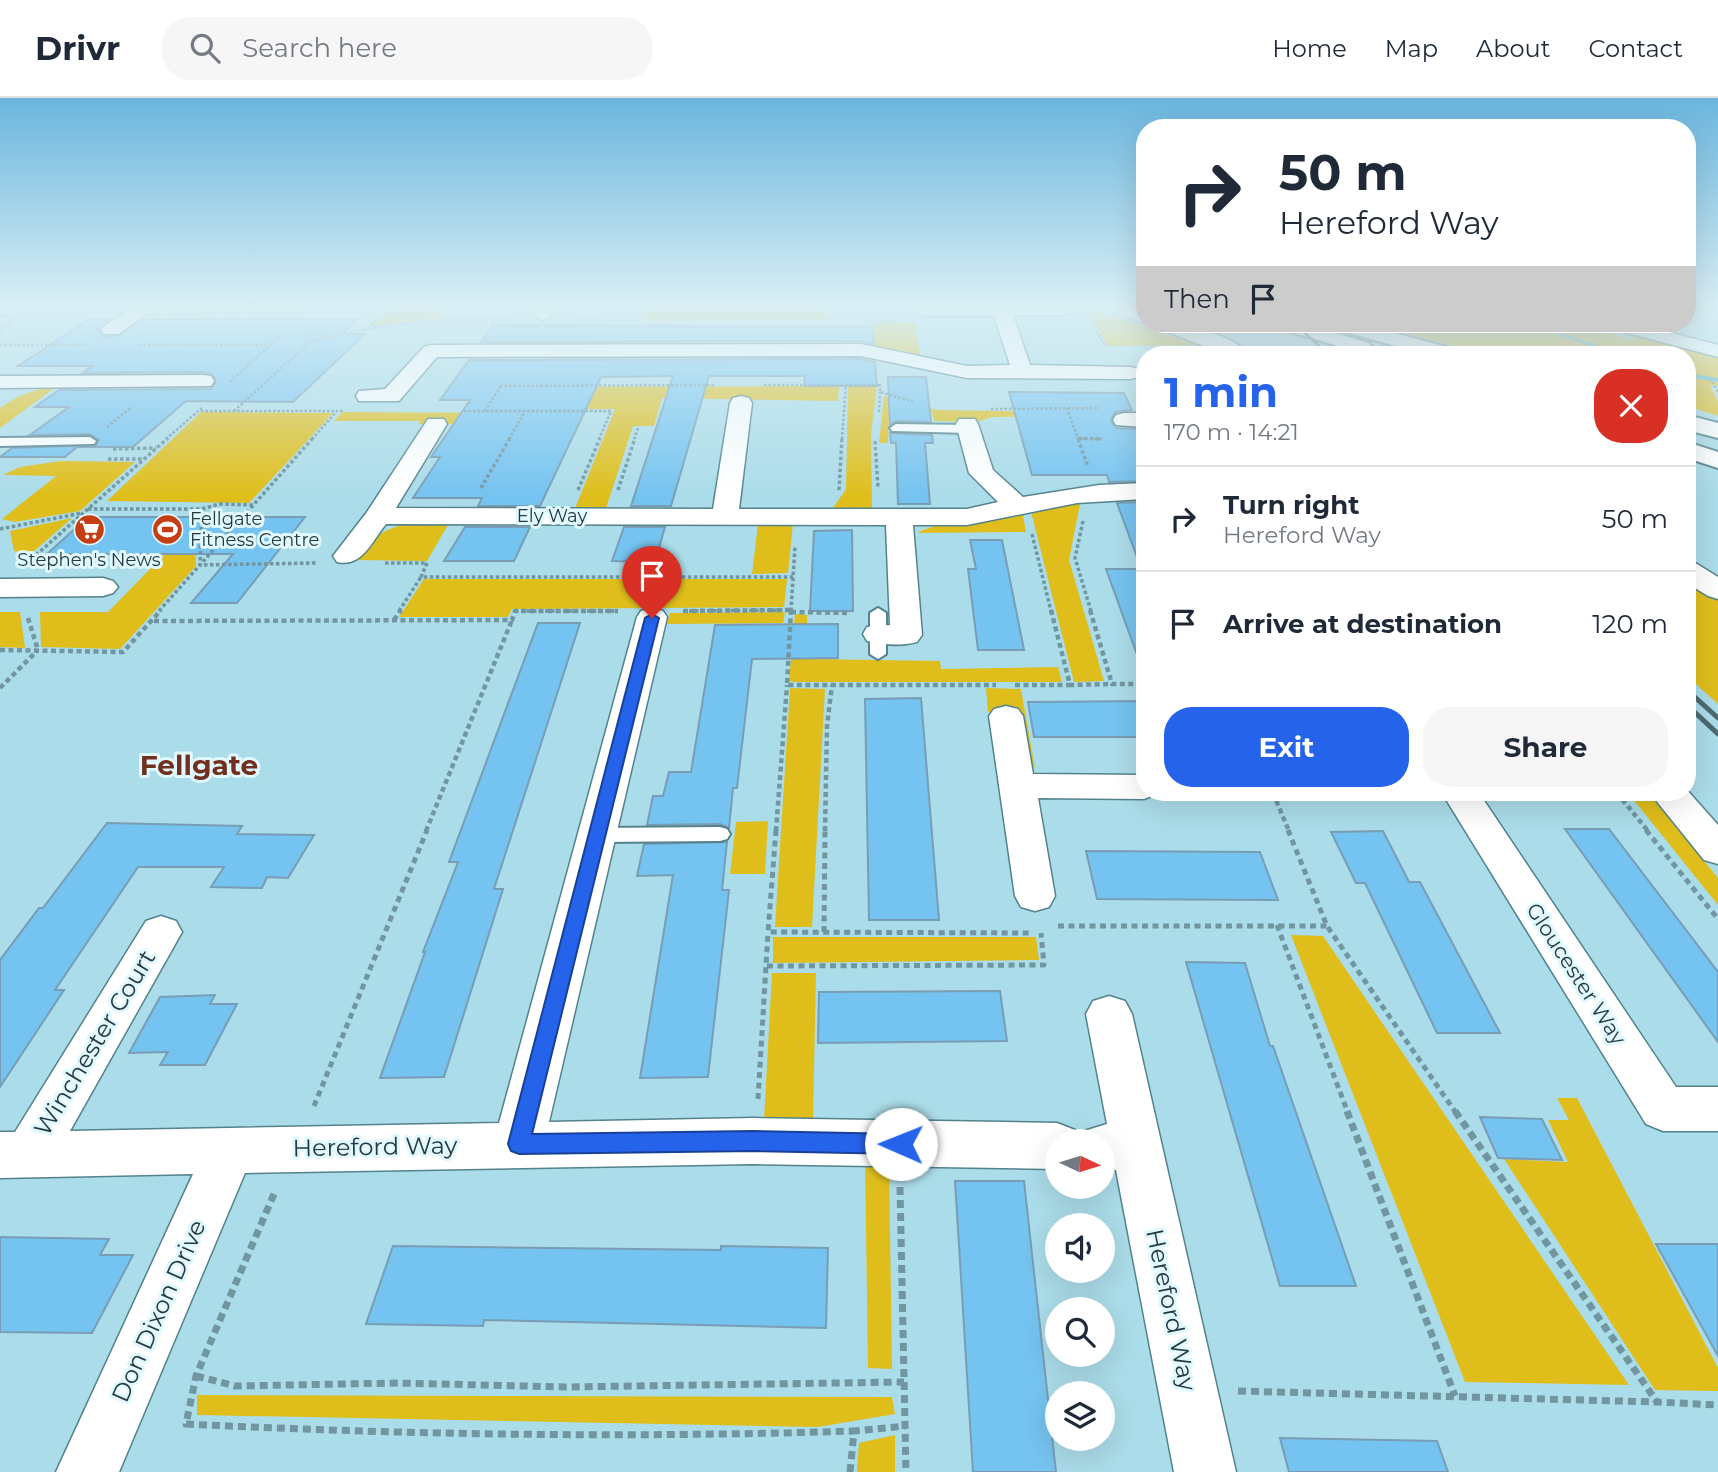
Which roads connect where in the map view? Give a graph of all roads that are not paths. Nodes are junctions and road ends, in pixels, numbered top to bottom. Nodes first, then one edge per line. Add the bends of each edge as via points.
1 (416, 368) edge
2 (950, 368) edge
3 (1021, 368) edge
4 (1022, 371) junction
5 (1132, 374) dead end
6 (203, 381) dead end
7 (0, 382) edge
8 (28, 382) junction
9 (739, 391) road end
10 (367, 396) dead end
11 (0, 402) edge
12 (1696, 423) edge
13 (436, 424) dead end
14 (968, 426) joint
15 (896, 428) dead end
16 (1718, 429) edge
17 (90, 441) dead end
18 (0, 442) edge
19 (1696, 444) edge
20 (1718, 449) edge
21 (1696, 453) edge
22 (1718, 460) edge
23 (1136, 491) edge
24 (1018, 506) junction
25 (378, 516) junction
26 (725, 517) junction
27 (889, 517) junction
28 (347, 556) dead end
29 (1696, 576) edge
30 (103, 587) dead end
31 (0, 588) edge
32 (1718, 590) edge
33 (651, 613) road end
34 (878, 634) road end
35 (1006, 716) dead end
36 (1017, 786) junction
37 (1136, 787) edge
38 (1465, 801) edge
39 (1676, 801) edge
40 (720, 834) dead end
41 (597, 835) junction
42 (1718, 850) edge
43 (1043, 916) road end
44 (161, 932) dead end
45 (1110, 1014) dead end
46 (1718, 1110) edge
47 (519, 1144) junction
48 (1045, 1146) edge
49 (1120, 1147) edge
50 (230, 1149) junction
51 (14, 1154) edge
52 (87, 1472) edge
53 (1205, 1472) edge

1 - 10 street via 391,396
2 - 4 street
3 - 4 street
4 - 5 street
6 - 8 street
7 - 8 street
8 - 11 street
9 - 26 street
12 - 16 main road
13 - 25 street
14 - 15 lane
14 - 24 street via 981,473
17 - 18 lane
19 - 20 main road
21 - 22 main road
23 - 24 street, Ely Way via 1087,493
24 - 27 street, Ely Way via 967,517
25 - 26 street, Ely Way
25 - 28 street
26 - 27 street, Ely Way
27 - 34 street via 906,635
29 - 32 street
30 - 31 street
33 - 41 street
35 - 36 street
36 - 37 street
36 - 43 street
38 - 46 street, Gloucester Way via 1663,1110
39 - 42 street
40 - 41 lane
41 - 47 street
44 - 51 street, Winchester Court
45 - 49 street, Hereford Way
47 - 48 street, Hereford Way via 754,1141
47 - 50 street, Hereford Way
49 - 53 street, Hereford Way via 1188,1390
50 - 51 street, Winchester Court
50 - 52 street, Don Dixon Drive

